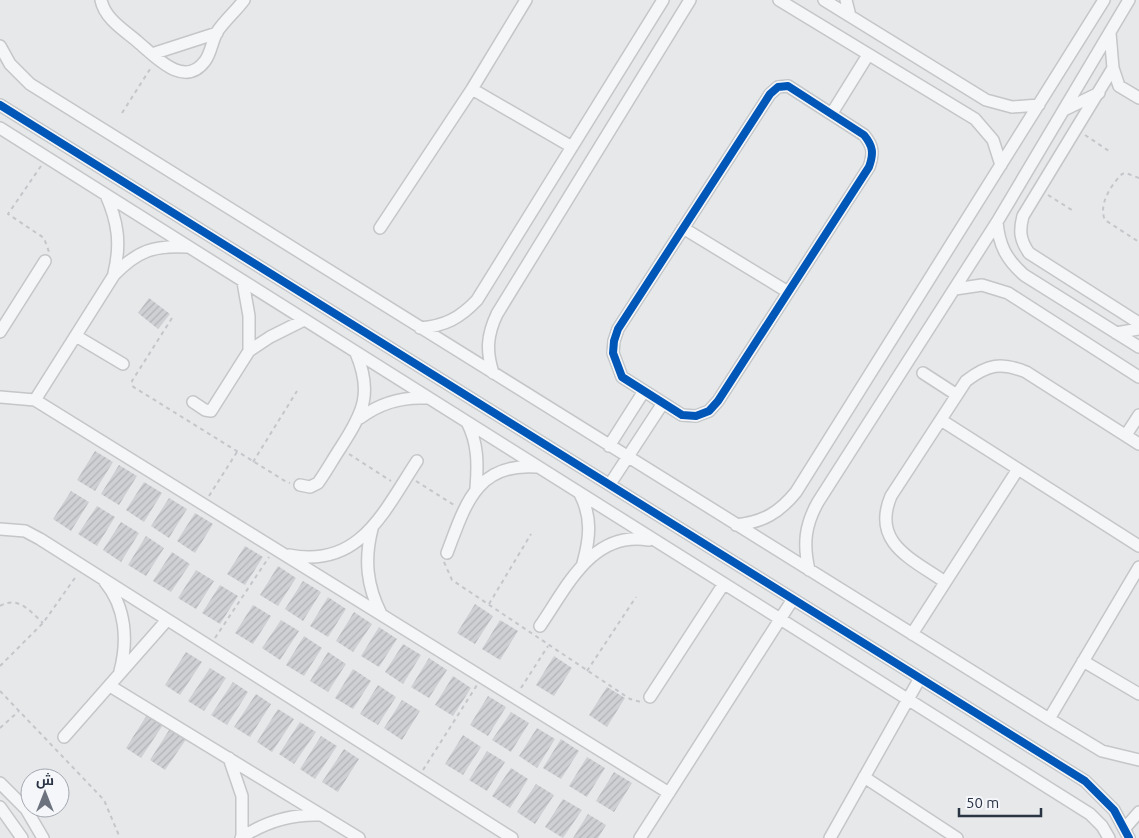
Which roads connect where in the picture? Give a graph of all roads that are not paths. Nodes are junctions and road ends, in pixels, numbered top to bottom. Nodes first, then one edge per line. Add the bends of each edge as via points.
1 (101, 0) edge
2 (244, 0) edge
3 (526, 0) edge
4 (663, 0) edge
5 (690, 0) edge
6 (779, 0) edge
7 (824, 0) edge
8 (846, 0) edge
9 (1104, 0) edge
10 (1129, 0) edge
11 (850, 16) junction
12 (1110, 31) junction
13 (217, 33) junction
14 (0, 46) edge
15 (868, 55) junction
16 (154, 56) junction
17 (5, 63) edge
18 (1113, 68) junction
19 (1119, 86) junction
20 (472, 89) junction
21 (1099, 93) junction
22 (1139, 98) edge
23 (0, 105) edge
24 (1039, 105) junction
25 (1065, 109) junction
26 (832, 113) junction
27 (0, 128) edge
28 (572, 148) junction
29 (1001, 165) junction
30 (106, 195) junction
31 (997, 222) junction
32 (380, 228) dead end
33 (683, 228) junction
34 (189, 248) junction
35 (45, 261) road end
36 (114, 275) junction
37 (243, 282) junction
38 (954, 289) junction
39 (788, 292) junction
40 (304, 320) junction
41 (1139, 322) edge
42 (420, 328) junction
43 (1139, 329) edge
44 (0, 332) edge
45 (1116, 333) junction
46 (76, 336) junction
47 (1139, 347) edge
48 (249, 351) junction
49 (356, 353) junction
50 (123, 364) dead end
51 (923, 373) dead end
52 (493, 374) junction
53 (1139, 377) edge
54 (644, 390) junction
55 (957, 394) junction
56 (0, 397) edge
57 (428, 398) junction
58 (34, 400) junction
59 (193, 402) dead end
60 (663, 402) junction
61 (1139, 414) edge
62 (360, 418) junction
63 (941, 420) junction
64 (466, 421) junction
65 (1126, 435) junction
66 (1139, 444) edge
67 (609, 446) junction
68 (628, 458) junction
69 (417, 461) dead end
70 (538, 467) junction
71 (1018, 469) junction
72 (610, 484) junction
73 (300, 485) dead end
74 (476, 488) junction
75 (580, 494) junction
76 (736, 525) junction
77 (0, 529) edge
78 (372, 529) junction
79 (654, 541) junction
80 (1139, 546) edge
81 (279, 551) junction
82 (447, 553) dead end
83 (583, 563) junction
84 (1139, 568) edge
85 (809, 570) junction
86 (103, 579) junction
87 (945, 582) junction
88 (723, 585) junction
89 (793, 599) junction
90 (382, 615) junction
91 (167, 620) junction
92 (779, 620) junction
93 (540, 626) dead end
94 (912, 634) junction
95 (1083, 661) junction
96 (119, 676) junction
97 (920, 678) junction
98 (110, 686) junction
99 (1139, 694) edge
100 (650, 696) dead end
101 (907, 701) junction
102 (1049, 719) junction
103 (64, 737) dead end
104 (228, 758) junction
105 (1139, 760) edge
106 (864, 777) junction
107 (0, 783) edge
108 (669, 793) junction
109 (0, 807) edge
110 (1139, 812) edge
111 (322, 815) junction
112 (1127, 833) edge
113 (951, 836) edge
114 (22, 838) edge
115 (43, 838) edge
116 (242, 838) edge
117 (359, 838) edge
118 (512, 838) edge
119 (640, 838) edge
120 (830, 838) edge
121 (1109, 838) edge

1 - 16 street via 111,19
2 - 13 street
3 - 20 street
4 - 28 street
5 - 52 street via 497,314 488,343 488,359
6 - 15 street
7 - 11 street
8 - 11 street
9 - 24 street
10 - 12 street
11 - 24 street via 986,100 1012,107
12 - 18 street
12 - 25 street
13 - 16 street
13 - 16 street via 206,60 196,69 183,72 170,69
14 - 17 street
15 - 26 street
15 - 29 street via 975,119 993,140
17 - 42 street via 30,84
18 - 19 street
18 - 21 street
19 - 21 street
19 - 22 street
20 - 28 street
20 - 32 street
21 - 25 street
21 - 41 street via 1024,216 1020,229 1022,242 1029,253
23 - 72 street
24 - 29 street
25 - 31 street
26 - 33 street via 788,86 770,94
26 - 39 street via 864,135 871,144 873,156
27 - 30 street
28 - 42 street via 477,300 452,322
29 - 76 street via 796,492 770,517
30 - 34 street
30 - 36 street via 119,234 119,255
31 - 38 street
31 - 45 street via 998,237 1012,264 1024,275
33 - 39 street
33 - 54 street via 618,329 614,341 613,354 622,377
34 - 36 street via 168,246 147,250 129,260
34 - 37 street
35 - 44 street
36 - 46 street
37 - 40 street
37 - 48 street via 249,316
38 - 53 street via 982,285 1008,293
38 - 85 street via 809,518 805,552
39 - 60 street via 709,411 696,416 682,415
40 - 48 street
40 - 49 street
42 - 52 street
43 - 45 street
45 - 47 street
46 - 50 street
46 - 58 street
48 - 59 street via 212,410
49 - 57 street
49 - 62 street via 363,368 365,385
51 - 55 street
52 - 67 street
54 - 60 street
54 - 67 street
55 - 63 street
55 - 65 street via 966,380 979,371 1011,366 1026,372
56 - 58 street
57 - 62 street via 391,401
57 - 64 street
58 - 81 street
60 - 68 street
61 - 65 street
62 - 73 street via 318,483 310,487
63 - 71 street
63 - 87 street via 892,496 885,511 885,527 892,542 903,553
64 - 70 street
64 - 74 street via 474,436 477,452
65 - 66 street
67 - 68 street
68 - 72 street
68 - 76 street
69 - 78 street
70 - 74 street via 520,466 504,470
70 - 75 street
71 - 80 street
71 - 87 street
72 - 89 street
74 - 82 street
75 - 79 street
75 - 83 street via 589,525
76 - 85 street
77 - 86 street via 24,531
78 - 81 street via 340,552 312,557
78 - 90 street via 368,573 374,599
79 - 83 street via 639,538 618,541
79 - 88 street
81 - 90 street
83 - 93 street
84 - 95 street
85 - 94 street
86 - 91 street
86 - 96 street via 120,608 125,631 125,654
87 - 94 street
88 - 92 street
88 - 100 street
89 - 92 street
89 - 97 street
90 - 108 street
91 - 96 street
91 - 118 street
92 - 101 street
92 - 108 street
94 - 102 street
95 - 99 street
95 - 102 street
96 - 98 street
97 - 101 street
97 - 112 street via 1085,781 1105,800
98 - 103 street
98 - 104 street
101 - 106 street
101 - 121 street via 1090,814
102 - 105 street via 1102,751
104 - 111 street
104 - 116 street via 242,796
106 - 113 street
106 - 120 street
107 - 115 street via 26,809
108 - 119 street
109 - 114 street
110 - 112 street
111 - 116 street via 280,818
111 - 117 street

